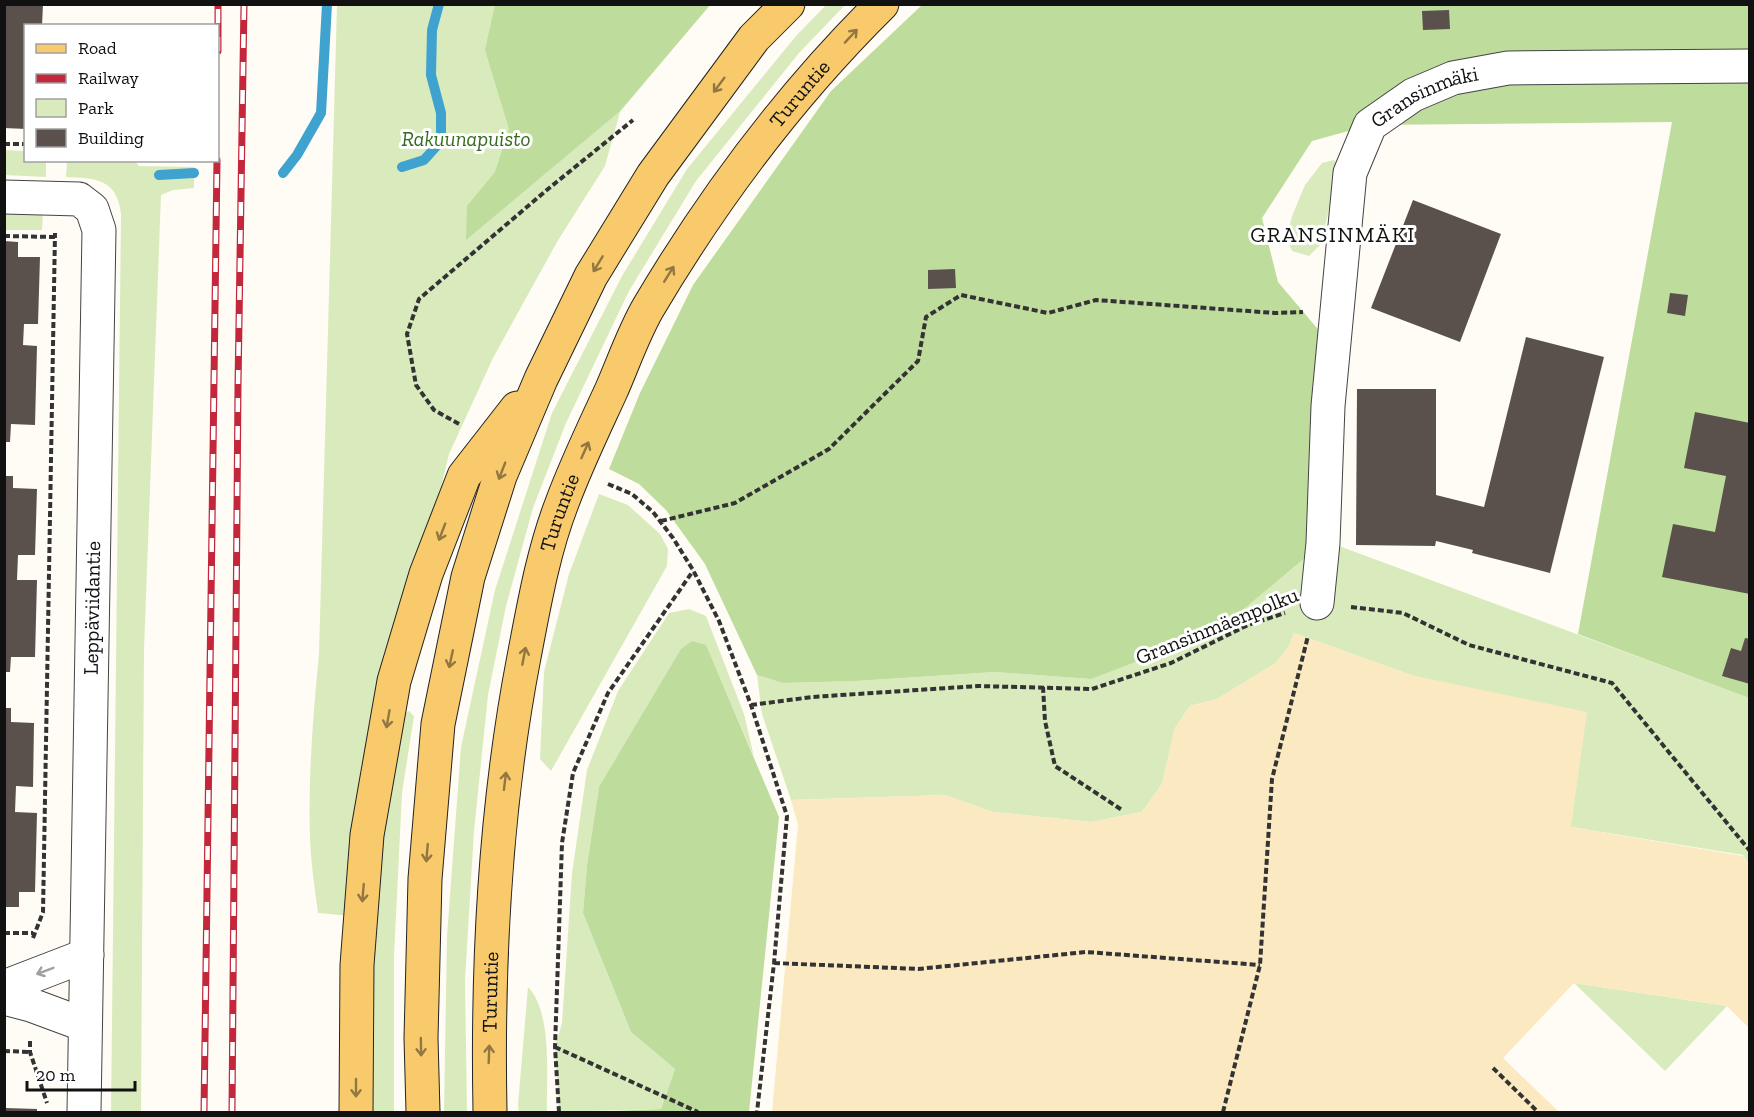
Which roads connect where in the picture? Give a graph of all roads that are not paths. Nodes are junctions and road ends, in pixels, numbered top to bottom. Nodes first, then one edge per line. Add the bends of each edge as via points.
1 (788, 4) edge
2 (882, 4) edge
3 (1749, 66) edge
4 (4, 197) edge
5 (541, 379) junction
6 (1317, 603) road end
7 (87, 955) junction
8 (4, 987) edge
9 (4, 998) edge
10 (85, 1025) junction
11 (84, 1113) edge
12 (356, 1113) edge
13 (423, 1113) edge
14 (490, 1113) edge

1 -> 5 main road via 754,38 653,175 591,276
14 -> 2 main road, Turuntie via 492,940 498,839 513,714 536,592 561,504 646,311 714,203 799,92
3 - 6 street, Gransinmäki via 1508,68 1453,78 1413,95 1370,124 1350,173 1328,405
4 - 7 street, Leppäviidantie via 68,198 92,209 99,230
5 -> 12 main road via 464,476 426,574 394,681 368,835 357,965
5 -> 13 main road via 500,476 468,577 438,724 425,879
7 -> 8 street
7 - 10 street, Leppäviidantie
9 - 10 street
10 - 11 street, Leppäviidantie

